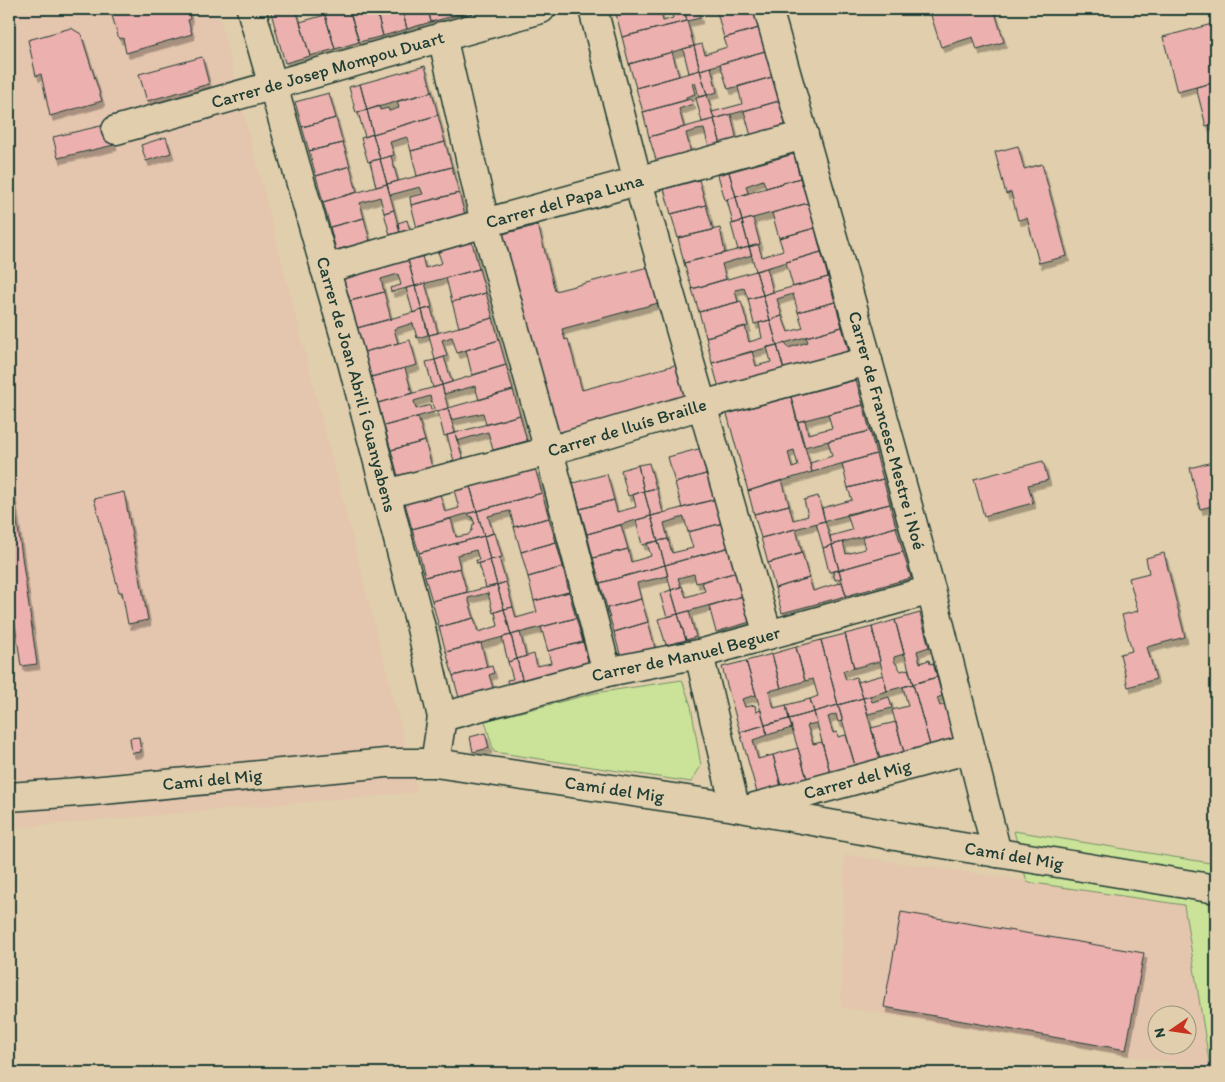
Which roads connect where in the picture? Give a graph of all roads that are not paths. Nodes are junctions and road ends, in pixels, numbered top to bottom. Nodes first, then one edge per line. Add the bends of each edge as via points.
1 (251, 9) edge
2 (540, 9) edge
3 (593, 9) edge
4 (768, 9) edge
5 (511, 13) edge
6 (442, 36) junction
7 (274, 86) junction
8 (116, 130) dead end
9 (804, 135) junction
10 (638, 182) junction
11 (485, 223) junction
12 (325, 269) junction
13 (868, 361) junction
14 (702, 405) junction
15 (549, 451) junction
16 (386, 494) junction
17 (931, 590) junction
18 (768, 635) junction
19 (699, 654) junction
20 (607, 672) junction
21 (442, 717) junction
22 (970, 749) junction
23 (435, 762) junction
24 (9, 797) edge
25 (740, 808) junction
26 (997, 853) junction
27 (1216, 889) edge

1 - 7 street, Carrer de Joan Abril i Guanyabens
2 - 5 street, Carrer de Josep Mompou Duart
3 - 10 street
4 - 9 street, Carrer de Francesc Mestre i Noé
5 - 6 street, Carrer de Josep Mompou Duart
6 - 7 street, Carrer de Josep Mompou Duart
6 - 11 street
7 - 8 street, Carrer de Josep Mompou Duart
7 - 12 street, Carrer de Joan Abril i Guanyabens
9 - 10 street, Carrer del Papa Luna
9 - 13 street, Carrer de Francesc Mestre i Noé
10 - 11 street, Carrer del Papa Luna
10 - 14 street
11 - 12 street, Carrer del Papa Luna
11 - 15 street
12 - 16 street, Carrer de Joan Abril i Guanyabens
13 - 14 street, Carrer de lluís Braille
13 - 17 street, Carrer de Francesc Mestre i Noé
14 - 15 street, Carrer de lluís Braille
14 - 18 street
15 - 16 street, Carrer de lluís Braille
15 - 20 street
16 - 21 street, Carrer de Joan Abril i Guanyabens
17 - 18 street, Carrer de Manuel Beguer
17 - 22 street, Carrer de Francesc Mestre i Noé
18 - 19 street, Carrer de Manuel Beguer
19 - 20 street, Carrer de Manuel Beguer
19 - 25 street
20 - 21 street, Carrer de Manuel Beguer
21 - 23 street, Carrer de Joan Abril i Guanyabens
22 - 25 street, Carrer del Mig
22 - 26 street, Carrer de Francesc Mestre i Noé
23 - 24 street, Camí del Mig via 386,763
23 - 25 street, Camí del Mig
25 - 26 street, Camí del Mig
26 - 27 street, Camí del Mig

